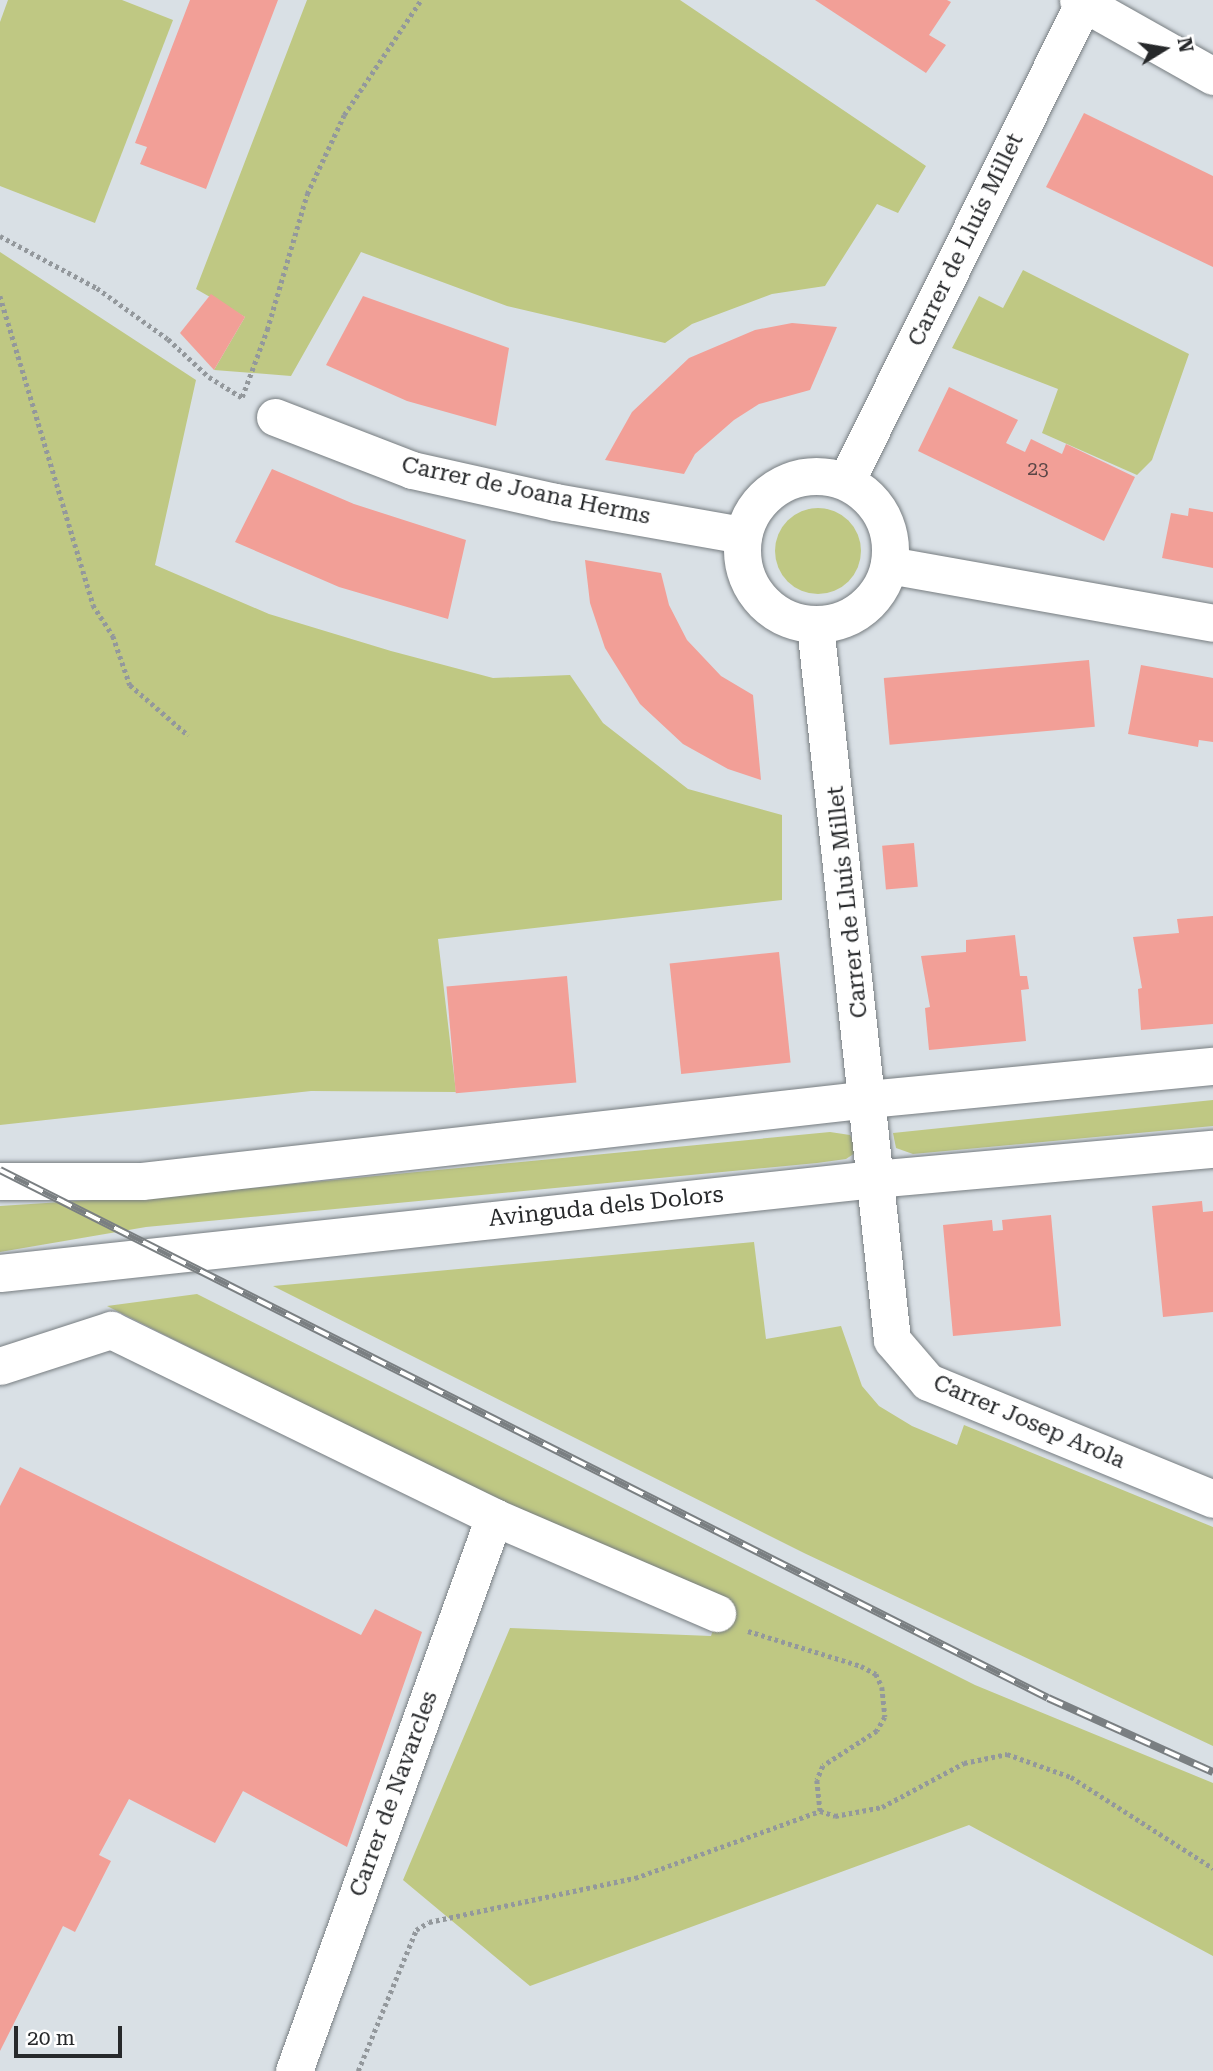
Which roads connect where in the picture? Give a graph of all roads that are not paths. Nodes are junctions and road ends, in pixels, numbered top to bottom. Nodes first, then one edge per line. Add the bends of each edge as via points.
1 (1082, 1) edge
2 (1213, 76) edge
3 (275, 417) road end
4 (846, 481) junction
5 (743, 536) junction
6 (889, 565) junction
7 (1213, 623) edge
8 (815, 625) junction
9 (1213, 1066) edge
10 (868, 1099) junction
11 (1213, 1149) edge
12 (874, 1179) junction
13 (0, 1181) edge
14 (0, 1273) edge
15 (0, 1366) edge
16 (1213, 1499) edge
17 (494, 1517) junction
18 (717, 1613) road end
19 (294, 2071) edge

1 - 2 street
1 - 4 street, Carrer de Lluís Millet
3 - 5 street, Carrer de Joana Herms via 412,470
4 - 5 street via 813,475 781,484 756,505
4 - 6 street via 867,495 883,515 890,540
5 - 8 street via 742,562 751,587 767,607 790,621
6 - 7 street
6 - 8 street via 871,602 836,623
8 - 10 street, Carrer de Lluís Millet
9 - 10 street
10 - 12 street, Carrer de Lluís Millet
10 - 13 street via 142,1181
11 - 12 street, Avinguda dels Dolors
12 - 14 street, Avinguda dels Dolors
12 - 16 street, Carrer Josep Arola via 892,1340 928,1382
15 - 17 street via 111,1330
17 - 18 street
17 - 19 street, Carrer de Navarcles

